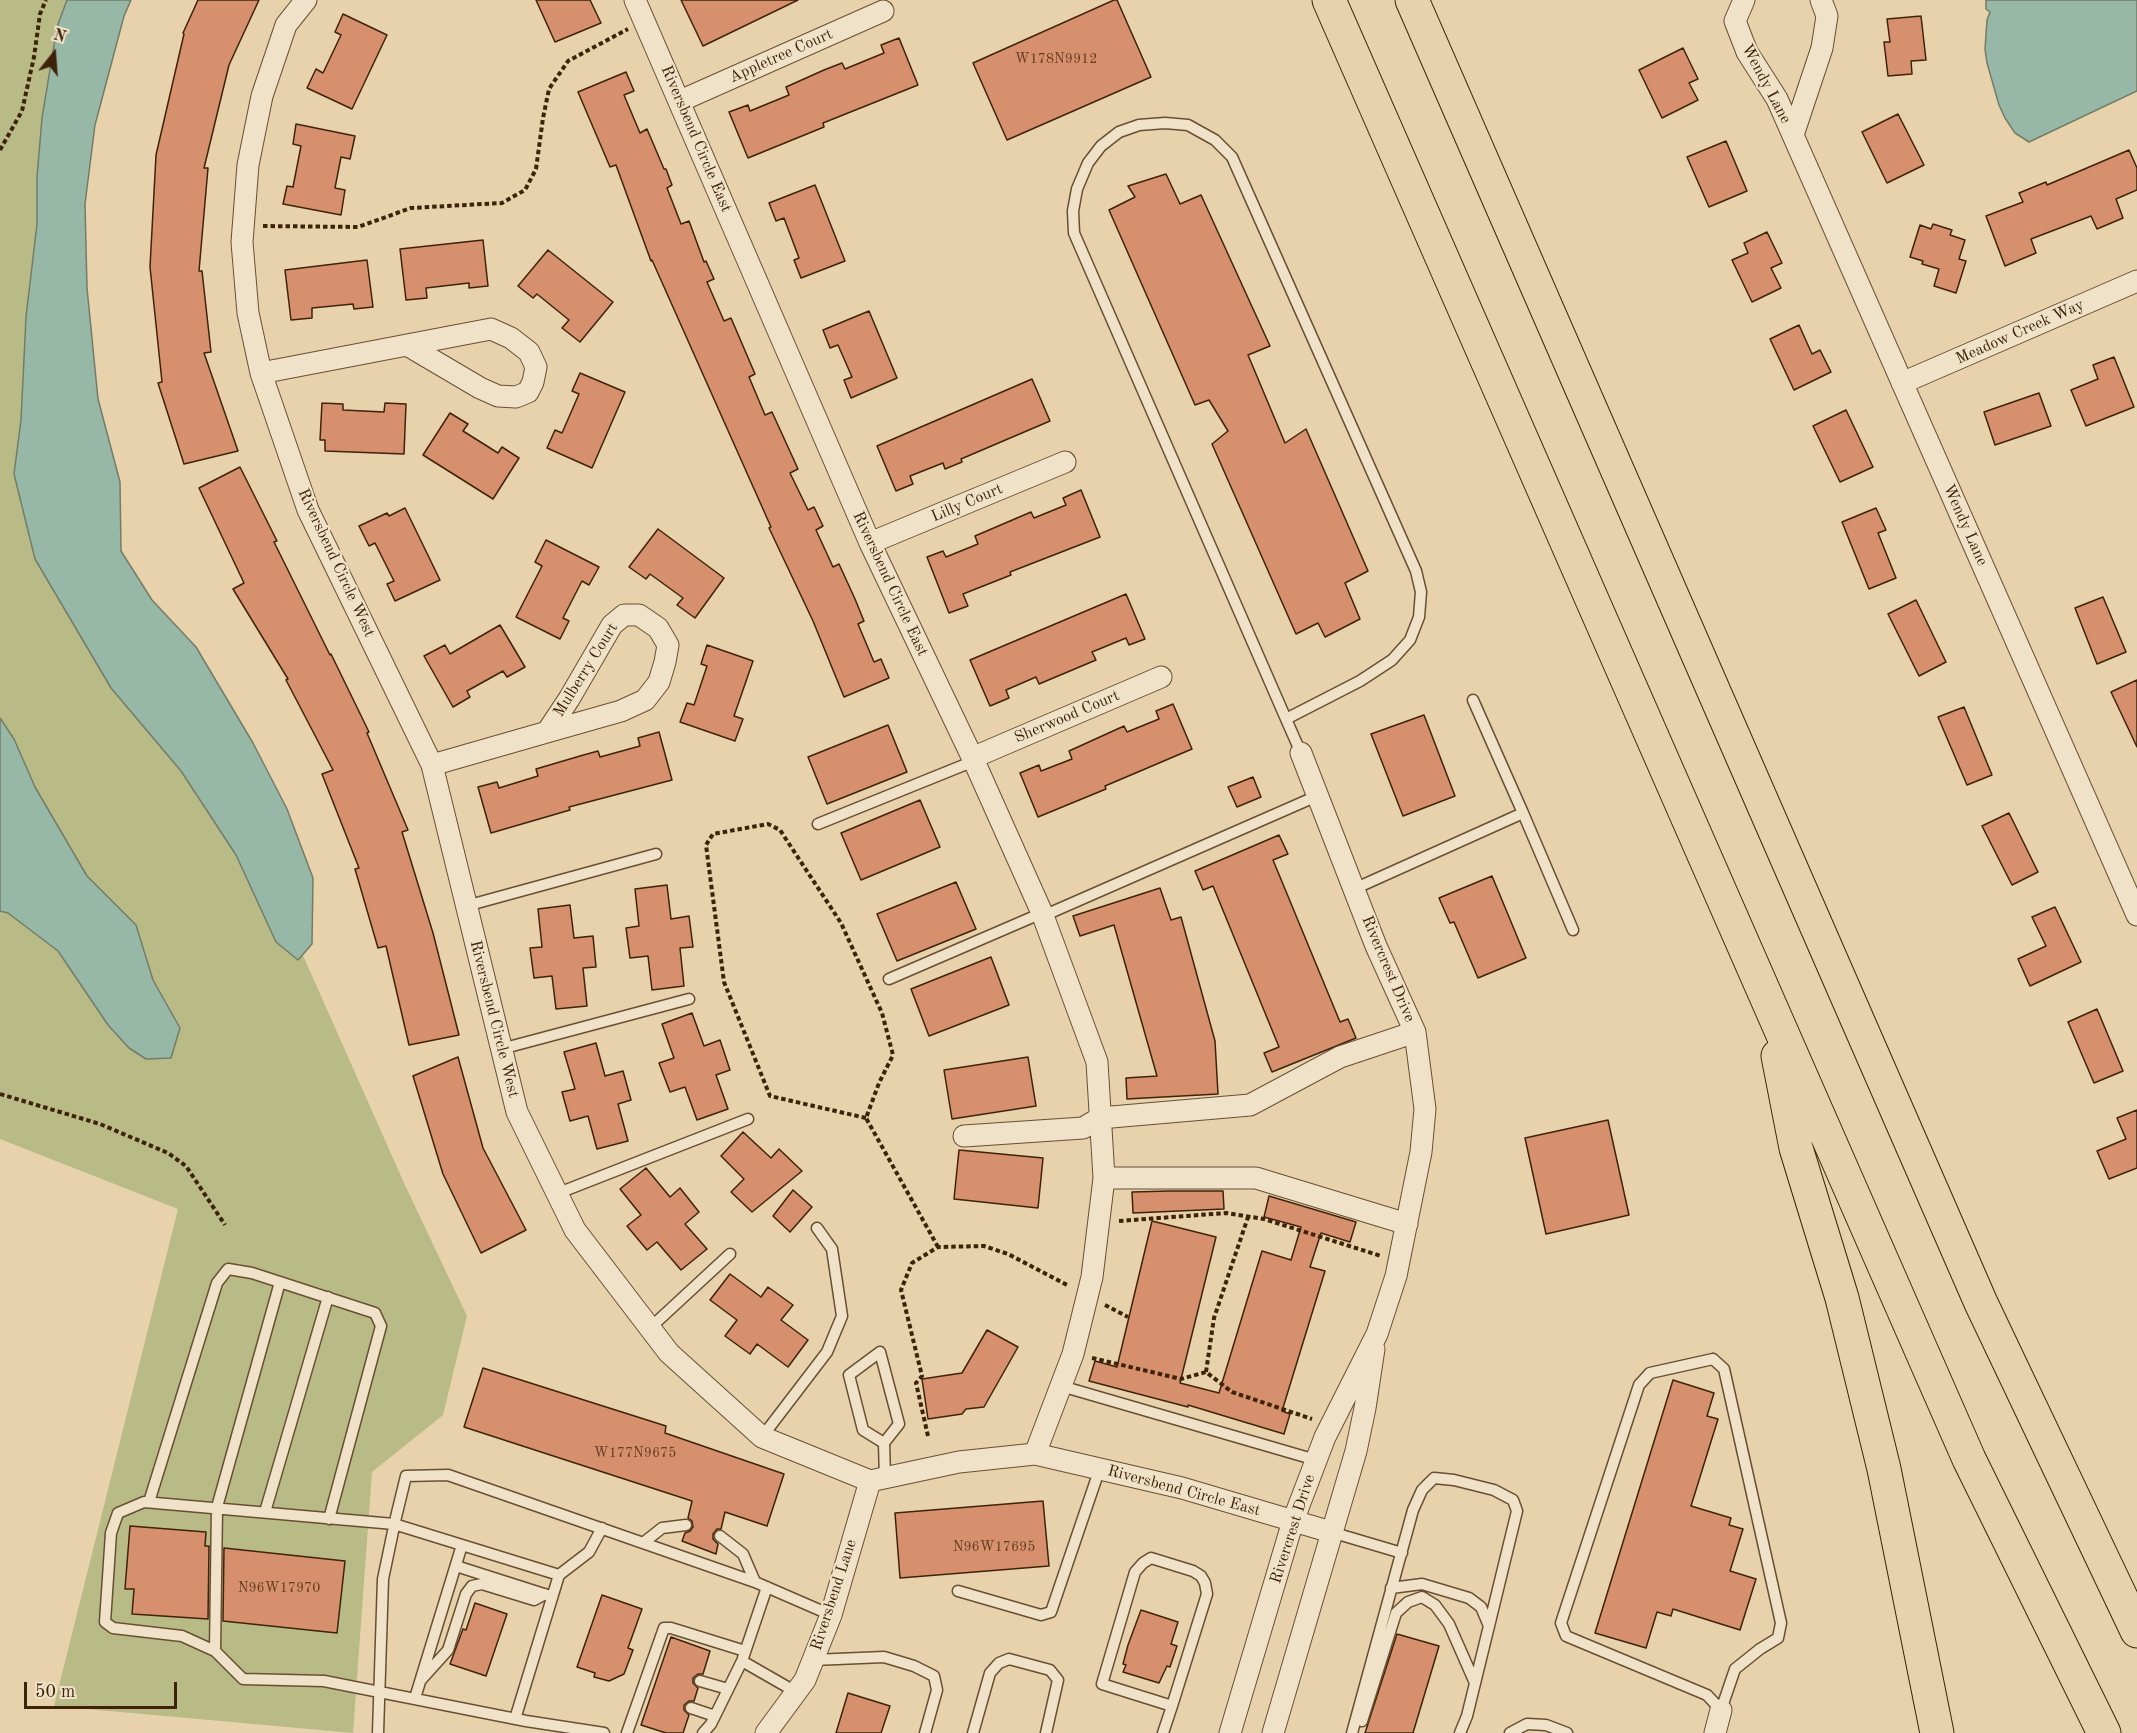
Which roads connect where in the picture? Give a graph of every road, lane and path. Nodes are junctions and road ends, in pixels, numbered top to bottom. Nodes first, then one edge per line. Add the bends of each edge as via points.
1 (46, 0) edge
2 (306, 0) edge
3 (635, 0) edge
4 (1329, 0) edge
5 (1412, 0) edge
6 (1744, 0) edge
7 (1821, 0) edge
8 (882, 11) dead end
9 (644, 21) junction
10 (680, 101) junction
11 (1793, 135) junction
12 (0, 150) edge
13 (262, 226) dead end
14 (2137, 281) edge
15 (406, 345) junction
16 (261, 373) junction
17 (1902, 383) junction
18 (1065, 462) dead end
19 (870, 543) junction
20 (1161, 677) dead end
21 (1473, 700) dead end
22 (1286, 719) junction
23 (547, 732) junction
24 (1300, 753) joint
25 (973, 759) junction
26 (432, 765) junction
27 (1317, 796) junction
28 (1522, 813) junction
29 (818, 824) dead end
30 (656, 854) dead end
31 (1354, 889) junction
32 (466, 906) junction
33 (1042, 914) junction
34 (2137, 915) edge
35 (1573, 930) dead end
36 (889, 979) dead end
37 (1767, 996) junction
38 (690, 999) dead end
39 (1415, 1032) junction
40 (501, 1049) junction
41 (0, 1094) edge
42 (1100, 1118) junction
43 (748, 1119) dead end
44 (866, 1119) junction
45 (964, 1136) dead end
46 (1104, 1178) junction
47 (556, 1194) junction
48 (1248, 1216) junction
49 (1099, 1219) junction
50 (1407, 1224) junction
51 (225, 1225) dead end
52 (817, 1228) dead end
53 (938, 1247) junction
54 (730, 1254) dead end
55 (1399, 1262) junction
56 (280, 1282) junction
57 (1088, 1296) junction
58 (328, 1297) junction
59 (1981, 1303) junction
60 (1128, 1317) dead end
61 (650, 1328) junction
62 (1377, 1334) junction
63 (1073, 1353) junction
64 (1206, 1372) junction
65 (1061, 1386) junction
66 (1330, 1425) junction
67 (928, 1436) dead end
68 (762, 1437) junction
69 (884, 1443) junction
70 (1035, 1454) junction
71 (1316, 1460) junction
72 (1100, 1468) junction
73 (878, 1480) junction
74 (149, 1502) junction
75 (217, 1507) junction
76 (265, 1512) junction
77 (329, 1519) junction
78 (1293, 1521) junction
79 (394, 1524) junction
80 (686, 1525) dead end
81 (602, 1528) junction
82 (1331, 1532) junction
83 (720, 1536) dead end
84 (643, 1543) junction
85 (462, 1545) junction
86 (1402, 1552) junction
87 (456, 1566) junction
88 (559, 1575) junction
89 (755, 1582) junction
90 (2137, 1582) edge
91 (767, 1587) junction
92 (1391, 1588) junction
93 (958, 1591) dead end
94 (548, 1596) junction
95 (831, 1615) junction
96 (1489, 1626) junction
97 (2137, 1631) edge
98 (214, 1651) junction
99 (743, 1656) junction
100 (813, 1660) junction
101 (421, 1680) junction
102 (700, 1681) dead end
103 (1475, 1683) junction
104 (728, 1689) junction
105 (380, 1691) junction
106 (796, 1692) junction
107 (415, 1698) junction
108 (1172, 1706) junction
109 (691, 1708) dead end
110 (1721, 1710) junction
111 (715, 1716) junction
112 (515, 1719) junction
113 (378, 1733) edge
114 (604, 1733) edge
115 (627, 1733) edge
116 (703, 1733) edge
117 (766, 1733) edge
118 (925, 1733) edge
119 (973, 1733) edge
120 (1046, 1733) edge
121 (1163, 1733) edge
122 (1230, 1733) edge
123 (1273, 1733) edge
124 (1354, 1733) edge
125 (1460, 1733) edge
126 (1510, 1733) edge
127 (1567, 1733) edge
128 (1715, 1733) edge
129 (1937, 1733) edge
130 (2104, 1733) edge

1 - 12 path via 22,111
2 - 16 street, Riversbend Circle West via 286,25 262,96 248,165 242,242 248,313
3 - 9 street, Riversbend Circle East
4 - 37 highway
5 - 59 highway
6 - 11 street, Wendy Lane via 1736,21 1746,52 1777,99
7 - 11 street, Wendy Lane via 1827,16 1822,48
8 - 10 street, Appletree Court
9 - 10 street, Riversbend Circle East
9 - 13 path via 568,61 549,89 536,169 525,190 502,203 411,208 358,227
10 - 19 street, Riversbend Circle East
11 - 17 street, Wendy Lane
14 - 17 street, Meadow Creek Way
15 - 15 street via 498,396 516,397 528,392 533,382 536,367 529,352 491,329
15 - 16 street
16 - 26 street, Riversbend Circle West via 308,510
17 - 34 street, Wendy Lane
18 - 19 street, Lilly Court
19 - 25 street, Riversbend Circle East
20 - 25 street, Sherwood Court
21 - 28 lane
22 - 22 lane via 1074,233 1077,189 1088,163 1119,132 1139,125 1188,125 1215,140 1232,156 1416,571 1421,592 1419,617 1410,640 1392,660 1360,681
22 - 24 lane
23 - 23 street, Mulberry Court via 621,711 645,700 659,682 666,662 668,645 658,628 639,615 624,615 612,625
23 - 26 street, Mulberry Court
24 - 27 street, Rivercrest Drive
25 - 29 lane
25 - 33 street, Riversbend Circle East
26 - 32 street, Riversbend Circle West
27 - 31 street, Rivercrest Drive
27 - 33 lane
28 - 31 lane
28 - 35 lane
30 - 32 lane
31 - 39 street, Rivercrest Drive
32 - 40 street, Riversbend Circle West
33 - 36 lane
33 - 42 street, Riversbend Circle East via 1097,1062
37 - 129 highway via 1796,1148 1842,1298 1884,1469
37 - 130 highway via 1969,1459
38 - 40 lane
39 - 42 street via 1340,1057 1250,1105
39 - 50 street, Rivercrest Drive via 1425,1109
40 - 47 street, Riversbend Circle West via 517,1112
41 - 51 path via 100,1124 168,1153 186,1166
42 - 45 street via 1083,1128
42 - 46 street, Riversbend Circle East
43 - 47 lane
44 - 44 path via 893,1055 882,1013 841,924 780,830 768,824 713,834 706,845 724,982 770,1096
44 - 53 path
46 - 49 street
46 - 50 street via 1256,1178
47 - 61 street, Riversbend Circle West via 574,1230
48 - 49 path via 1226,1213
48 - 55 path
48 - 64 path via 1214,1318
49 - 57 street
50 - 55 street, Rivercrest Drive
52 - 68 lane via 832,1250 842,1316 827,1352
53 - 57 path via 984,1246 1008,1254
53 - 67 path via 912,1263 900,1290 922,1376 916,1383
54 - 61 lane
55 - 62 street, Rivercrest Drive
56 - 58 lane
56 - 74 lane via 228,1269 217,1283
56 - 75 lane
57 - 60 path
57 - 63 street
58 - 76 lane
58 - 77 lane via 375,1313 381,1326
59 - 90 highway
59 - 97 highway
61 - 68 street, Riversbend Circle West via 669,1353
62 - 66 street, Rivercrest Drive
62 - 82 street, Rivercrest Drive via 1358,1440
63 - 64 path via 1181,1379
63 - 65 street
64 - 66 path via 1232,1392
65 - 70 street
65 - 71 lane
66 - 71 street, Rivercrest Drive
68 - 73 street, Riversbend Circle West
69 - 69 lane via 863,1430 849,1375 880,1352 899,1424
69 - 73 lane
70 - 72 street, Riversbend Circle East
70 - 73 street via 959,1462
71 - 78 street, Rivercrest Drive
72 - 78 street, Riversbend Circle East
72 - 93 lane via 1051,1612 1041,1615
73 - 95 street, Riversbend Lane
74 - 75 lane
74 - 98 lane via 118,1513 111,1533 105,1622 113,1628 182,1636
75 - 76 lane
75 - 98 lane
76 - 77 lane
77 - 79 lane
78 - 82 street, Riversbend Circle East
78 - 122 street, Rivercrest Drive
79 - 81 lane via 406,1476 448,1475
79 - 85 lane
79 - 105 lane via 383,1579
80 - 84 lane via 662,1528
81 - 84 lane
81 - 88 lane via 590,1552
82 - 86 lane
82 - 123 street, Rivercrest Drive
83 - 89 lane via 743,1554
84 - 89 lane
85 - 87 lane
85 - 88 lane
86 - 92 lane
86 - 96 lane via 1422,1490 1434,1479 1494,1490 1513,1500 1515,1522
87 - 94 lane
87 - 101 lane
88 - 94 lane
89 - 91 lane
91 - 95 lane
91 - 99 lane
92 - 96 lane via 1422,1584 1469,1598 1481,1607
92 - 124 lane
94 - 101 lane via 534,1600 482,1584 472,1586 448,1650
94 - 112 lane
95 - 100 street, Riversbend Lane
96 - 103 lane
98 - 105 lane via 243,1679 324,1681
99 - 104 lane
99 - 106 lane
99 - 115 lane via 664,1628 646,1694
100 - 106 street, Riversbend Lane
100 - 118 lane via 884,1657 934,1676 937,1690
101 - 107 lane
102 - 104 lane
103 - 124 lane via 1449,1624 1435,1605 1422,1597 1407,1602 1396,1613 1363,1719
103 - 125 lane
104 - 111 lane
105 - 107 lane
105 - 113 lane
106 - 117 street, Riversbend Lane
107 - 112 lane
108 - 108 lane via 1206,1594 1205,1582 1193,1570 1151,1558 1135,1572 1102,1684
108 - 121 lane
109 - 111 lane
110 - 110 lane via 1707,1695 1566,1636 1562,1623 1639,1385 1650,1373 1713,1359 1724,1369 1781,1623 1778,1638 1735,1669
110 - 128 street
111 - 116 lane
112 - 114 lane
119 - 120 lane via 990,1673 1009,1659 1050,1670 1058,1680
126 - 127 lane via 1527,1724 1546,1725

